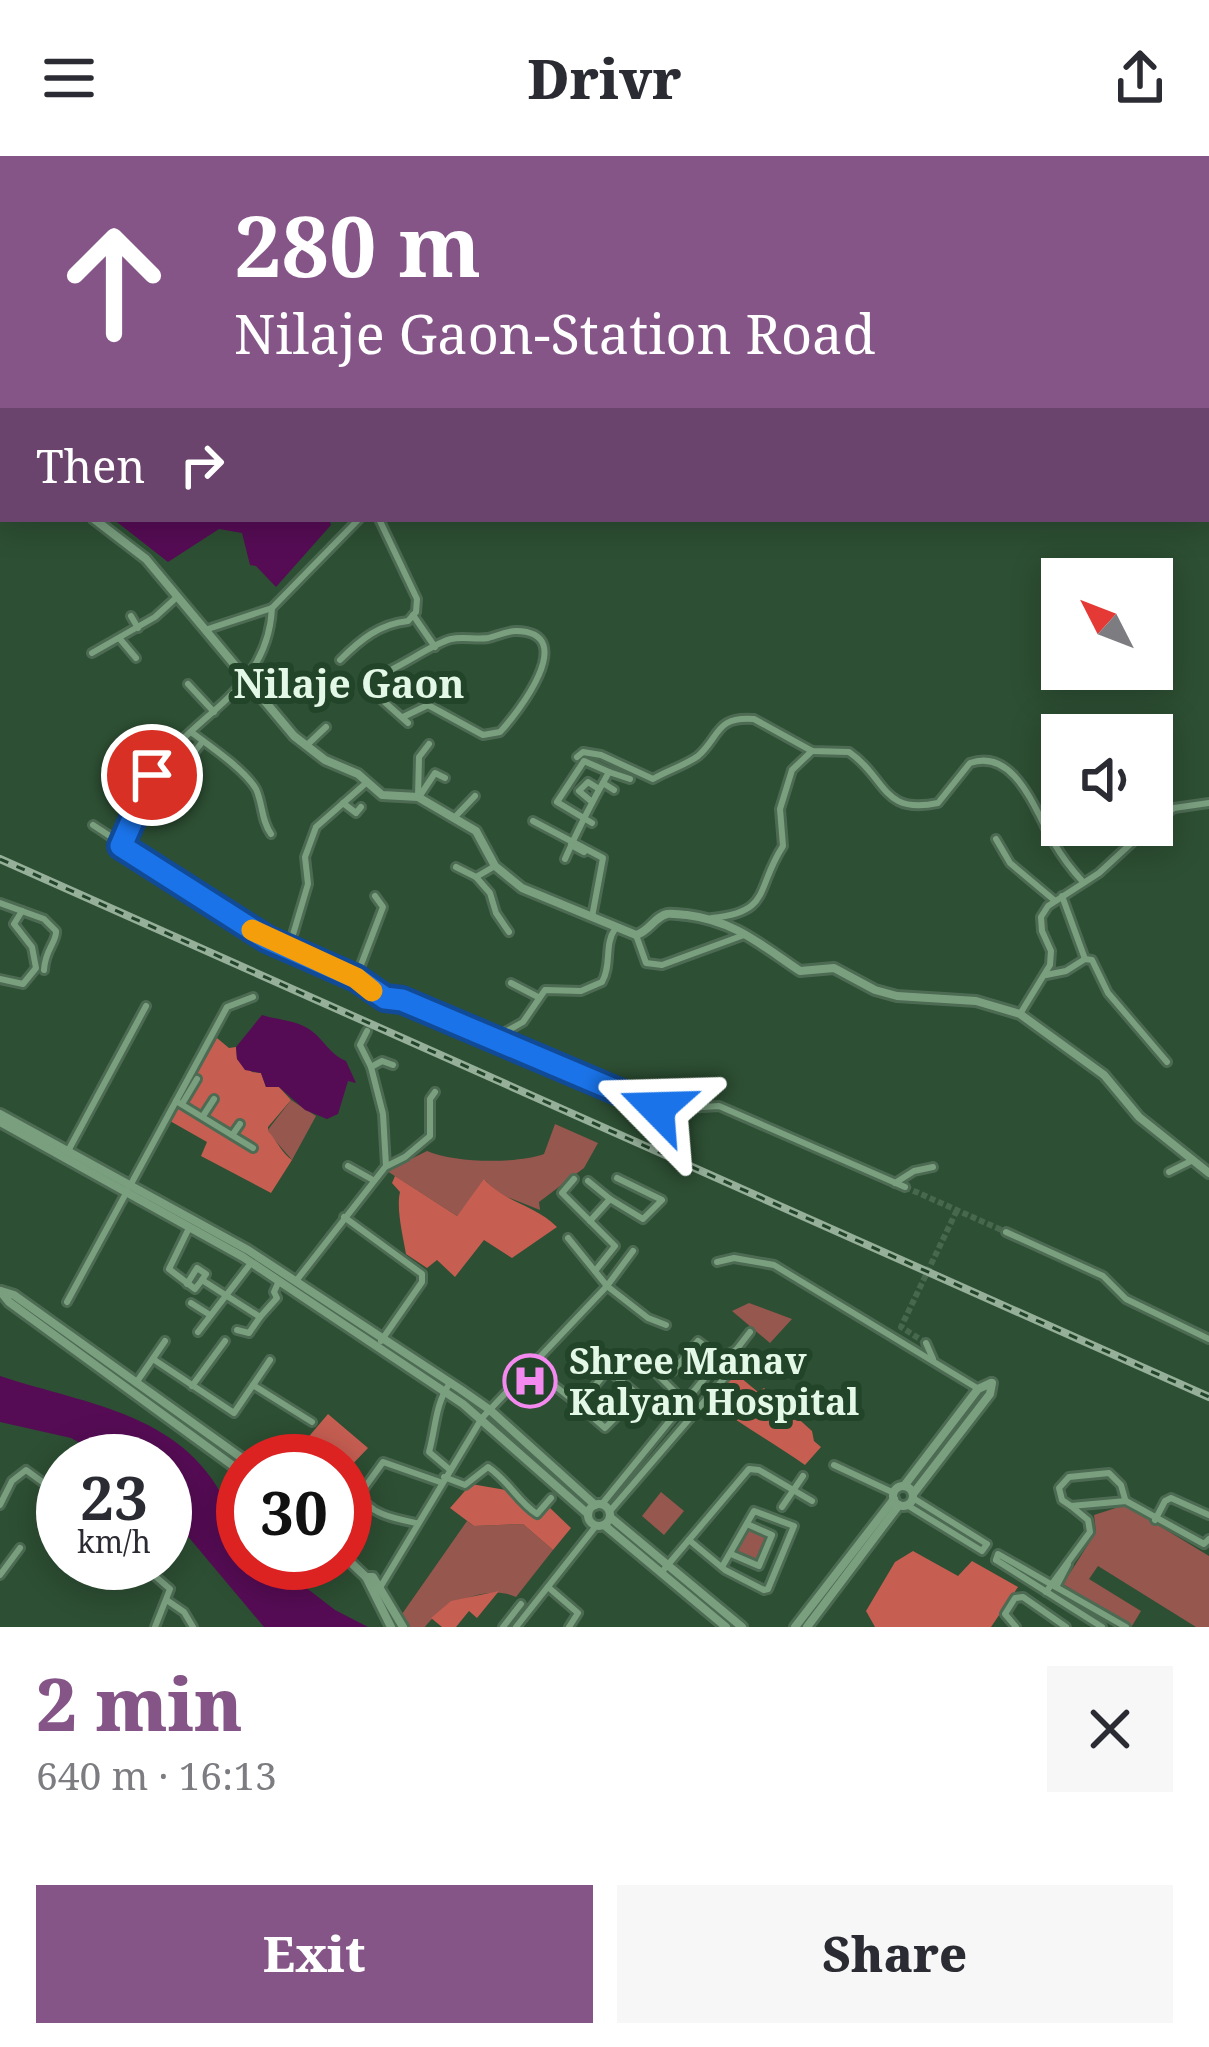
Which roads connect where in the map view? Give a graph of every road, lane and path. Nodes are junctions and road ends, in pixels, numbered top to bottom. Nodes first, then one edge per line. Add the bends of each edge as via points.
1 (98, 522) edge
2 (356, 522) edge
3 (381, 522) edge
4 (177, 597) junction
5 (272, 608) junction
6 (413, 615) junction
7 (130, 616) dead end
8 (138, 628) junction
9 (205, 630) junction
10 (120, 639) junction
11 (436, 647) junction
12 (92, 653) dead end
13 (136, 658) dead end
14 (340, 660) dead end
15 (244, 681) junction
16 (188, 684) dead end
17 (214, 712) junction
18 (326, 728) dead end
19 (191, 732) junction
20 (203, 741) junction
21 (429, 744) dead end
22 (307, 745) junction
23 (812, 751) junction
24 (192, 755) dead end
25 (577, 758) dead end
26 (609, 772) junction
27 (138, 775) dead end
28 (445, 778) dead end
29 (630, 779) dead end
30 (150, 780) junction
31 (366, 783) junction
32 (601, 786) junction
33 (614, 790) dead end
34 (126, 792) dead end
35 (475, 796) dead end
36 (418, 797) junction
37 (141, 801) junction
38 (592, 802) junction
39 (343, 803) junction
40 (1209, 803) edge
41 (562, 805) junction
42 (362, 806) dead end
43 (1173, 809) edge
44 (556, 814) dead end
45 (454, 818) junction
46 (583, 818) junction
47 (533, 821) dead end
48 (592, 823) dead end
49 (93, 826) dead end
50 (271, 834) dead end
51 (995, 839) dead end
52 (572, 842) junction
53 (121, 846) junction
54 (1128, 846) edge
55 (584, 852) dead end
56 (565, 859) dead end
57 (495, 866) junction
58 (456, 867) dead end
59 (476, 877) junction
60 (1083, 882) junction
61 (375, 896) dead end
62 (1058, 898) junction
63 (0, 903) edge
64 (22, 911) junction
65 (592, 917) junction
66 (712, 918) junction
67 (615, 929) junction
68 (509, 932) dead end
69 (748, 933) junction
70 (635, 935) junction
71 (289, 948) junction
72 (1085, 958) junction
73 (44, 970) dead end
74 (1046, 975) junction
75 (356, 978) junction
76 (0, 979) edge
77 (511, 983) dead end
78 (253, 997) dead end
79 (538, 998) junction
80 (146, 1006) dead end
81 (1020, 1014) junction
82 (354, 1030) dead end
83 (491, 1040) junction
84 (1167, 1062) dead end
85 (393, 1065) dead end
86 (371, 1067) junction
87 (197, 1079) dead end
88 (435, 1092) dead end
89 (214, 1099) dead end
90 (179, 1103) junction
91 (203, 1116) junction
92 (0, 1118) edge
93 (240, 1124) dead end
94 (233, 1134) junction
95 (253, 1148) dead end
96 (66, 1154) junction
97 (1191, 1161) junction
98 (348, 1166) dead end
99 (386, 1166) junction
100 (933, 1167) dead end
101 (1169, 1172) dead end
102 (1209, 1173) edge
103 (617, 1178) dead end
104 (574, 1179) dead end
105 (373, 1180) junction
106 (588, 1180) dead end
107 (895, 1183) junction
108 (905, 1187) tunnel mouth
109 (128, 1188) junction
110 (610, 1199) junction
111 (344, 1217) junction
112 (590, 1221) junction
113 (190, 1228) junction
114 (1006, 1232) tunnel mouth
115 (568, 1238) dead end
116 (633, 1251) dead end
117 (717, 1262) dead end
118 (250, 1263) junction
119 (595, 1271) junction
120 (202, 1280) junction
121 (279, 1281) junction
122 (187, 1283) junction
123 (292, 1285) junction
124 (607, 1286) junction
125 (0, 1291) edge
126 (225, 1293) junction
127 (67, 1302) dead end
128 (191, 1304) dead end
129 (210, 1315) junction
130 (260, 1317) junction
131 (666, 1325) dead end
132 (237, 1330) dead end
133 (198, 1332) dead end
134 (751, 1332) dead end
135 (1209, 1339) edge
136 (165, 1341) dead end
137 (225, 1341) dead end
138 (926, 1342) tunnel mouth
139 (380, 1343) junction
140 (736, 1350) junction
141 (721, 1358) junction
142 (152, 1359) junction
143 (934, 1359) junction
144 (270, 1360) dead end
145 (531, 1367) junction
146 (706, 1378) junction
147 (136, 1383) junction
148 (253, 1384) junction
149 (192, 1386) junction
150 (447, 1387) junction
151 (716, 1387) junction
152 (978, 1389) junction
153 (686, 1402) junction
154 (578, 1406) junction
155 (490, 1410) junction
156 (696, 1410) junction
157 (482, 1418) junction
158 (312, 1422) dead end
159 (216, 1440) edge
160 (646, 1449) junction
161 (216, 1454) edge
162 (655, 1457) junction
163 (834, 1465) dead end
164 (444, 1476) junction
165 (803, 1476) dead end
166 (36, 1477) edge
167 (794, 1490) junction
168 (551, 1498) dead end
169 (903, 1499) junction
170 (812, 1501) dead end
171 (1126, 1501) junction
172 (1, 1502) edge
173 (782, 1507) dead end
174 (1071, 1507) junction
175 (603, 1515) junction
176 (1209, 1515) edge
177 (1155, 1520) junction
178 (416, 1523) junction
179 (746, 1524) junction
180 (1209, 1539) edge
181 (689, 1540) junction
182 (20, 1548) dead end
183 (731, 1554) junction
184 (722, 1568) junction
185 (665, 1569) junction
186 (0, 1575) edge
187 (372, 1577) edge
188 (381, 1586) junction
189 (548, 1587) junction
190 (372, 1589) edge
191 (170, 1590) edge
192 (1051, 1590) junction
193 (168, 1601) junction
194 (521, 1604) dead end
195 (155, 1627) edge
196 (193, 1627) edge
197 (391, 1627) edge
198 (403, 1627) edge
199 (503, 1627) edge
200 (516, 1627) edge
201 (568, 1627) edge
202 (726, 1627) edge
203 (742, 1627) edge
204 (795, 1627) edge
205 (807, 1627) edge
206 (1016, 1627) edge
207 (1066, 1627) edge
208 (1102, 1627) edge
209 (1126, 1627) edge

1 - 4 street via 146,559
2 - 5 street
3 - 6 street via 417,599
4 - 8 street
4 - 9 street
5 - 9 street
5 - 15 street via 267,640
6 - 11 street
6 - 14 street via 363,638
7 - 8 street
8 - 10 street
9 - 15 street
10 - 12 street
10 - 13 street
11 - 11 street via 519,631 541,644 544,664 514,717 492,736 428,705 405,720 380,698 378,679
15 - 17 street
15 - 22 street
16 - 17 street
17 - 19 street
18 - 22 street
19 - 20 street
19 - 30 street
20 - 24 street
20 - 50 street via 244,772
21 - 36 street via 419,757
22 - 31 street
23 - 25 street via 745,718 720,727 698,756 653,779 601,754
23 - 60 street via 849,752 910,807 938,803 970,763 1002,765
23 - 66 street via 792,770 778,817 783,846 757,903 747,913
26 - 29 street
26 - 32 street
26 - 41 street via 581,762 556,798
27 - 30 street
28 - 36 street via 435,773
30 - 37 street
31 - 36 street via 382,795
31 - 39 street
32 - 33 street
32 - 38 street
32 - 38 street via 588,782 580,791
34 - 37 street
35 - 45 street
36 - 45 street
37 - 53 street
38 - 46 street
39 - 42 street via 356,813
39 - 71 street via 319,823 306,852 308,884
40 - 43 street
41 - 44 street
41 - 46 street
45 - 57 street via 482,838
46 - 48 street
46 - 52 street
47 - 52 street
49 - 53 street
51 - 62 street via 1010,863
52 - 55 street
52 - 56 street
52 - 65 street via 603,858
53 - 71 street
54 - 60 street
57 - 59 street
57 - 65 street via 522,888
58 - 59 street
59 - 68 street
60 - 62 street
61 - 75 street via 383,907
62 - 72 street
62 - 74 street via 1041,917 1051,951
63 - 64 street
64 - 73 street via 56,931
64 - 76 street via 14,924 37,968 23,984
65 - 67 street
66 - 69 street
66 - 70 street via 669,913
67 - 70 street
67 - 79 street via 602,982 545,990
69 - 70 street via 662,965 643,959
69 - 81 street via 800,971 834,968 897,996 976,1001
71 - 75 street
72 - 74 street
72 - 84 street
74 - 81 street
75 - 83 street via 385,998
77 - 79 street
78 - 90 street via 227,1006
79 - 83 street via 523,1022
80 - 96 street
81 - 97 street via 1104,1075
82 - 86 street via 366,1033 361,1045
83 - 107 street via 645,1104 718,1106
85 - 86 street
86 - 99 street
87 - 90 street
88 - 99 street via 430,1136
89 - 91 street
90 - 91 street
90 - 109 street
91 - 94 street
92 - 96 street
93 - 94 street
94 - 95 street
96 - 109 street
97 - 101 street
97 - 102 street
98 - 105 street
99 - 105 street
100 - 107 street
103 - 110 street via 662,1200 643,1219
104 - 112 street via 562,1193
105 - 111 street
106 - 110 street
107 - 108 street
109 - 113 street
109 - 123 street via 248,1250
109 - 127 street
110 - 112 street
111 - 123 street
111 - 139 street via 422,1274
112 - 119 street via 615,1246
113 - 118 street
113 - 122 street via 169,1268
114 - 135 street via 1103,1276 1126,1299
115 - 119 street
116 - 124 street
117 - 143 street via 774,1265
118 - 121 street
118 - 126 street
119 - 124 street
120 - 122 street via 195,1289
120 - 122 street via 197,1268
120 - 126 street
121 - 123 street
121 - 130 street via 277,1298
123 - 139 street
124 - 131 street
124 - 145 street
125 - 147 street
125 - 161 street
126 - 129 street
126 - 130 street
128 - 129 street
129 - 133 street
130 - 132 street via 249,1333
134 - 140 street
136 - 142 street
137 - 149 street
138 - 143 street
139 - 150 street
140 - 141 street
140 - 151 street via 734,1367
141 - 146 street
141 - 153 street via 698,1341 674,1371 665,1367 658,1375
142 - 147 street
142 - 149 street
143 - 152 street
144 - 148 street
145 - 154 street
145 - 155 street
146 - 151 street
146 - 153 street
147 - 159 street
148 - 149 street via 234,1413
148 - 158 street
150 - 155 street
150 - 157 street
150 - 164 street via 429,1452
151 - 156 street
152 - 169 street via 904,1486
152 - 169 street via 992,1383
153 - 156 street
153 - 160 street
154 - 154 street via 608,1429 638,1395 608,1370
155 - 157 street
155 - 175 street
156 - 162 street
157 - 164 street
157 - 175 street via 588,1514
160 - 162 street
160 - 175 street
162 - 175 street
163 - 169 street
164 - 168 street via 465,1484 488,1467 537,1514
164 - 178 street
164 - 178 street via 383,1462 360,1494 388,1516
165 - 167 street
166 - 172 street via 26,1470 15,1476
167 - 170 street
167 - 173 street
167 - 181 street via 749,1469
169 - 169 street via 987,1544 982,1551
169 - 204 street
169 - 205 street
171 - 174 street
171 - 174 street via 1109,1473 1069,1477 1059,1488
171 - 177 street
174 - 192 street via 1090,1526
175 - 185 street
175 - 189 street
176 - 177 street via 1171,1498
177 - 180 street via 1204,1544
178 - 188 street
179 - 183 street
179 - 183 street via 772,1535 760,1566
179 - 184 street via 757,1510 796,1529 768,1589
181 - 184 street
181 - 185 street
182 - 186 street
183 - 184 street
185 - 202 street
185 - 203 street
187 - 188 street
188 - 198 street
189 - 200 street
189 - 201 street via 578,1613
190 - 197 street
191 - 193 street
192 - 192 street via 996,1560 997,1556
192 - 208 street
192 - 209 street
193 - 195 street
193 - 196 street
194 - 199 street
206 - 207 street via 1007,1618 1010,1605 1023,1597

